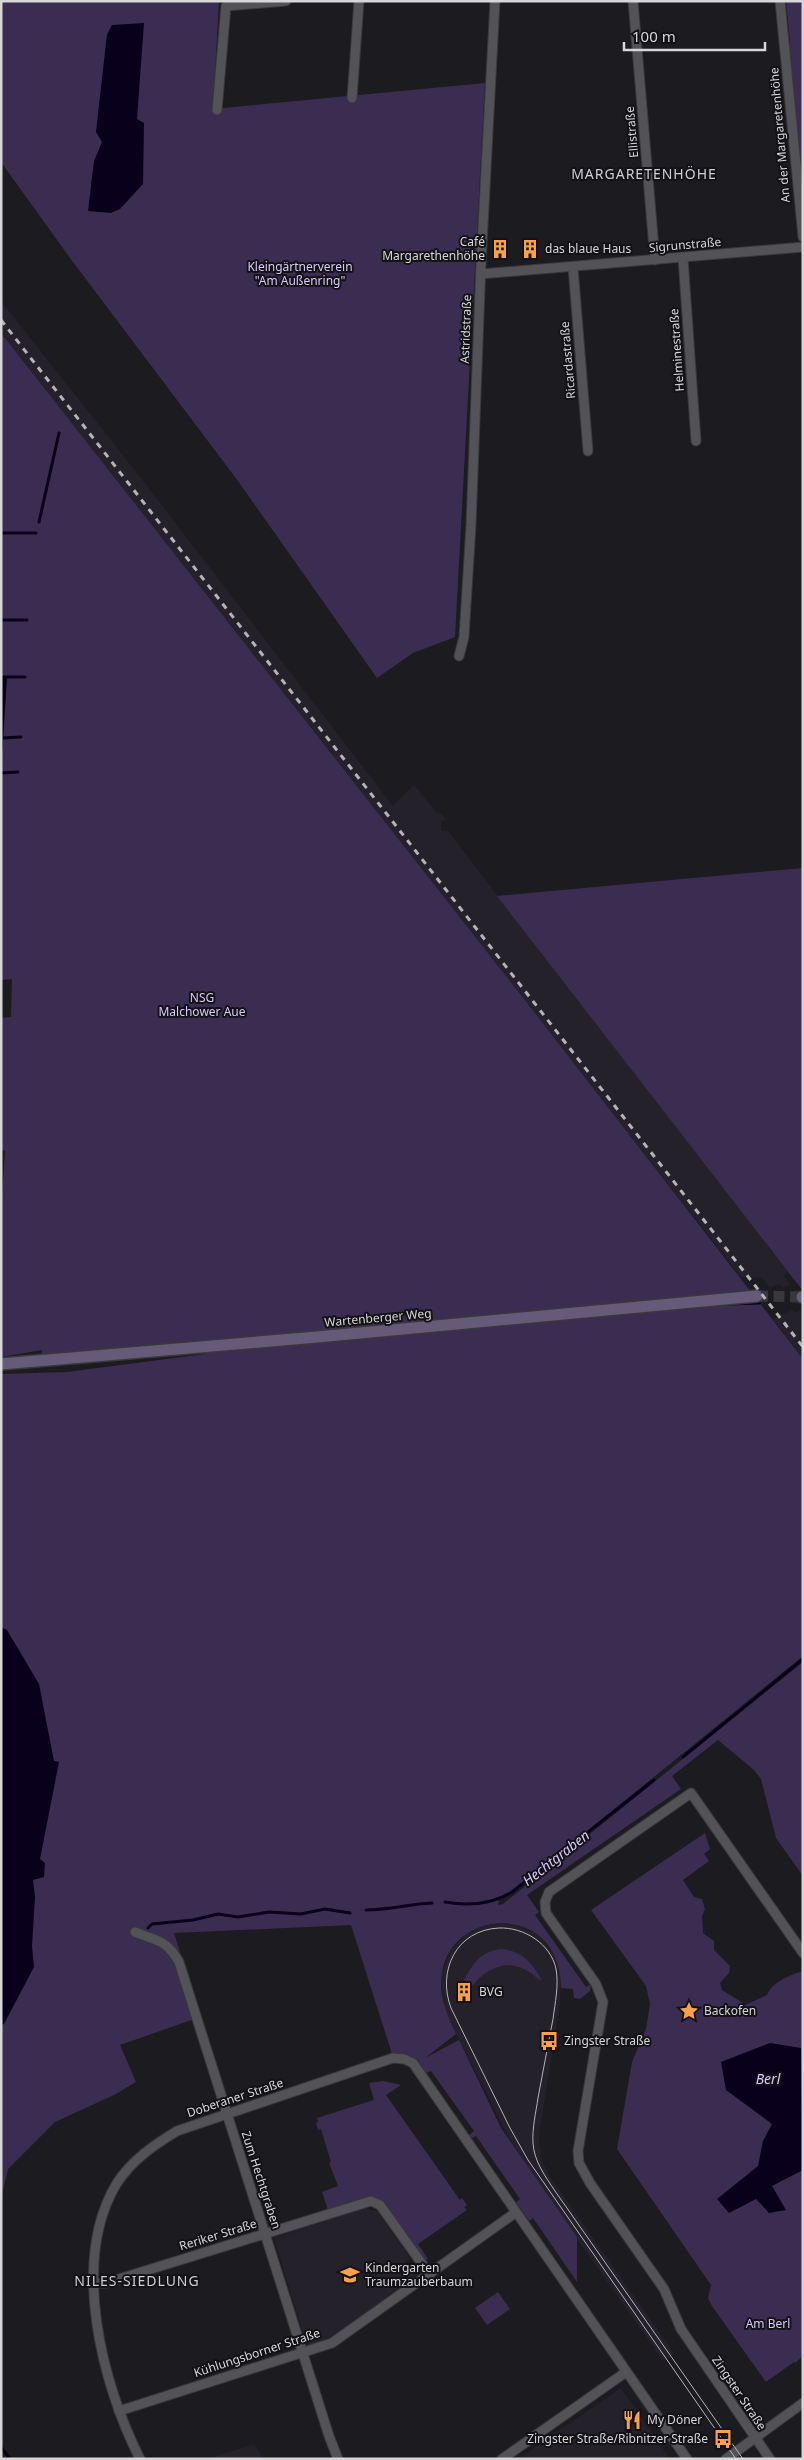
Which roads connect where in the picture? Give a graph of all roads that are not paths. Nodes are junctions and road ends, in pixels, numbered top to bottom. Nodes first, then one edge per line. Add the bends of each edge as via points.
1 (286, 1) edge
2 (359, 1) edge
3 (495, 1) edge
4 (633, 1) edge
5 (780, 1) edge
6 (352, 98) dead end
7 (217, 110) dead end
8 (803, 237) edge
9 (803, 246) edge
10 (683, 258) junction
11 (655, 260) junction
12 (573, 267) junction
13 (481, 274) junction
14 (696, 441) dead end
15 (588, 451) dead end
16 (458, 656) dead end
17 (757, 1296) tunnel mouth
18 (1, 1364) edge
19 (135, 1932) dead end
20 (803, 1953) edge
21 (226, 2113) junction
22 (515, 2213) junction
23 (266, 2233) junction
24 (430, 2275) junction
25 (94, 2283) junction
26 (303, 2352) junction
27 (626, 2372) junction
28 (803, 2403) edge
29 (119, 2410) junction
30 (754, 2437) junction
31 (140, 2459) edge
32 (338, 2459) edge
33 (502, 2459) edge
34 (687, 2459) edge
35 (726, 2459) edge
36 (770, 2459) edge

1 - 7 street via 226,6
2 - 6 street
3 - 13 street, Astridstraße
4 - 11 street, Ellistraße
5 - 8 street, An der Margaretenhöhe
9 - 10 street, Sigrunstraße
10 - 11 street, Sigrunstraße
10 - 14 street, Helminestraße
11 - 12 street, Sigrunstraße
12 - 13 street, Sigrunstraße
12 - 15 street, Ricardastraße
13 - 16 street, Astridstraße via 471,525 464,636
17 - 18 main road, Wartenberger Weg
19 - 21 street, Zum Hechtgraben via 163,1942 179,1962
20 - 30 street, Zingster Straße via 691,1793 549,1892 545,1902 546,1913 596,1984 603,2002 578,2151 579,2163 664,2289 681,2329
21 - 22 street, Doberaner Straße via 393,2058 404,2058 413,2063
21 - 23 street, Zum Hechtgraben
21 - 25 street, Doberaner Straße via 177,2131 147,2150 127,2170 100,2222
22 - 24 street, Kühlungsborner Straße
22 - 27 street
23 - 24 street, Reriker Straße via 376,2202
23 - 25 street, Reriker Straße via 106,2283
23 - 26 street, Zum Hechtgraben
24 - 26 street, Kühlungsborner Straße via 337,2340
25 - 29 street, Doberaner Straße via 101,2341
26 - 29 street, Kühlungsborner Straße
26 - 32 street, Zum Hechtgraben
27 - 33 street
27 - 34 street
28 - 30 street
29 - 31 street, Doberaner Straße
30 - 35 street
30 - 36 street, Zingster Straße

